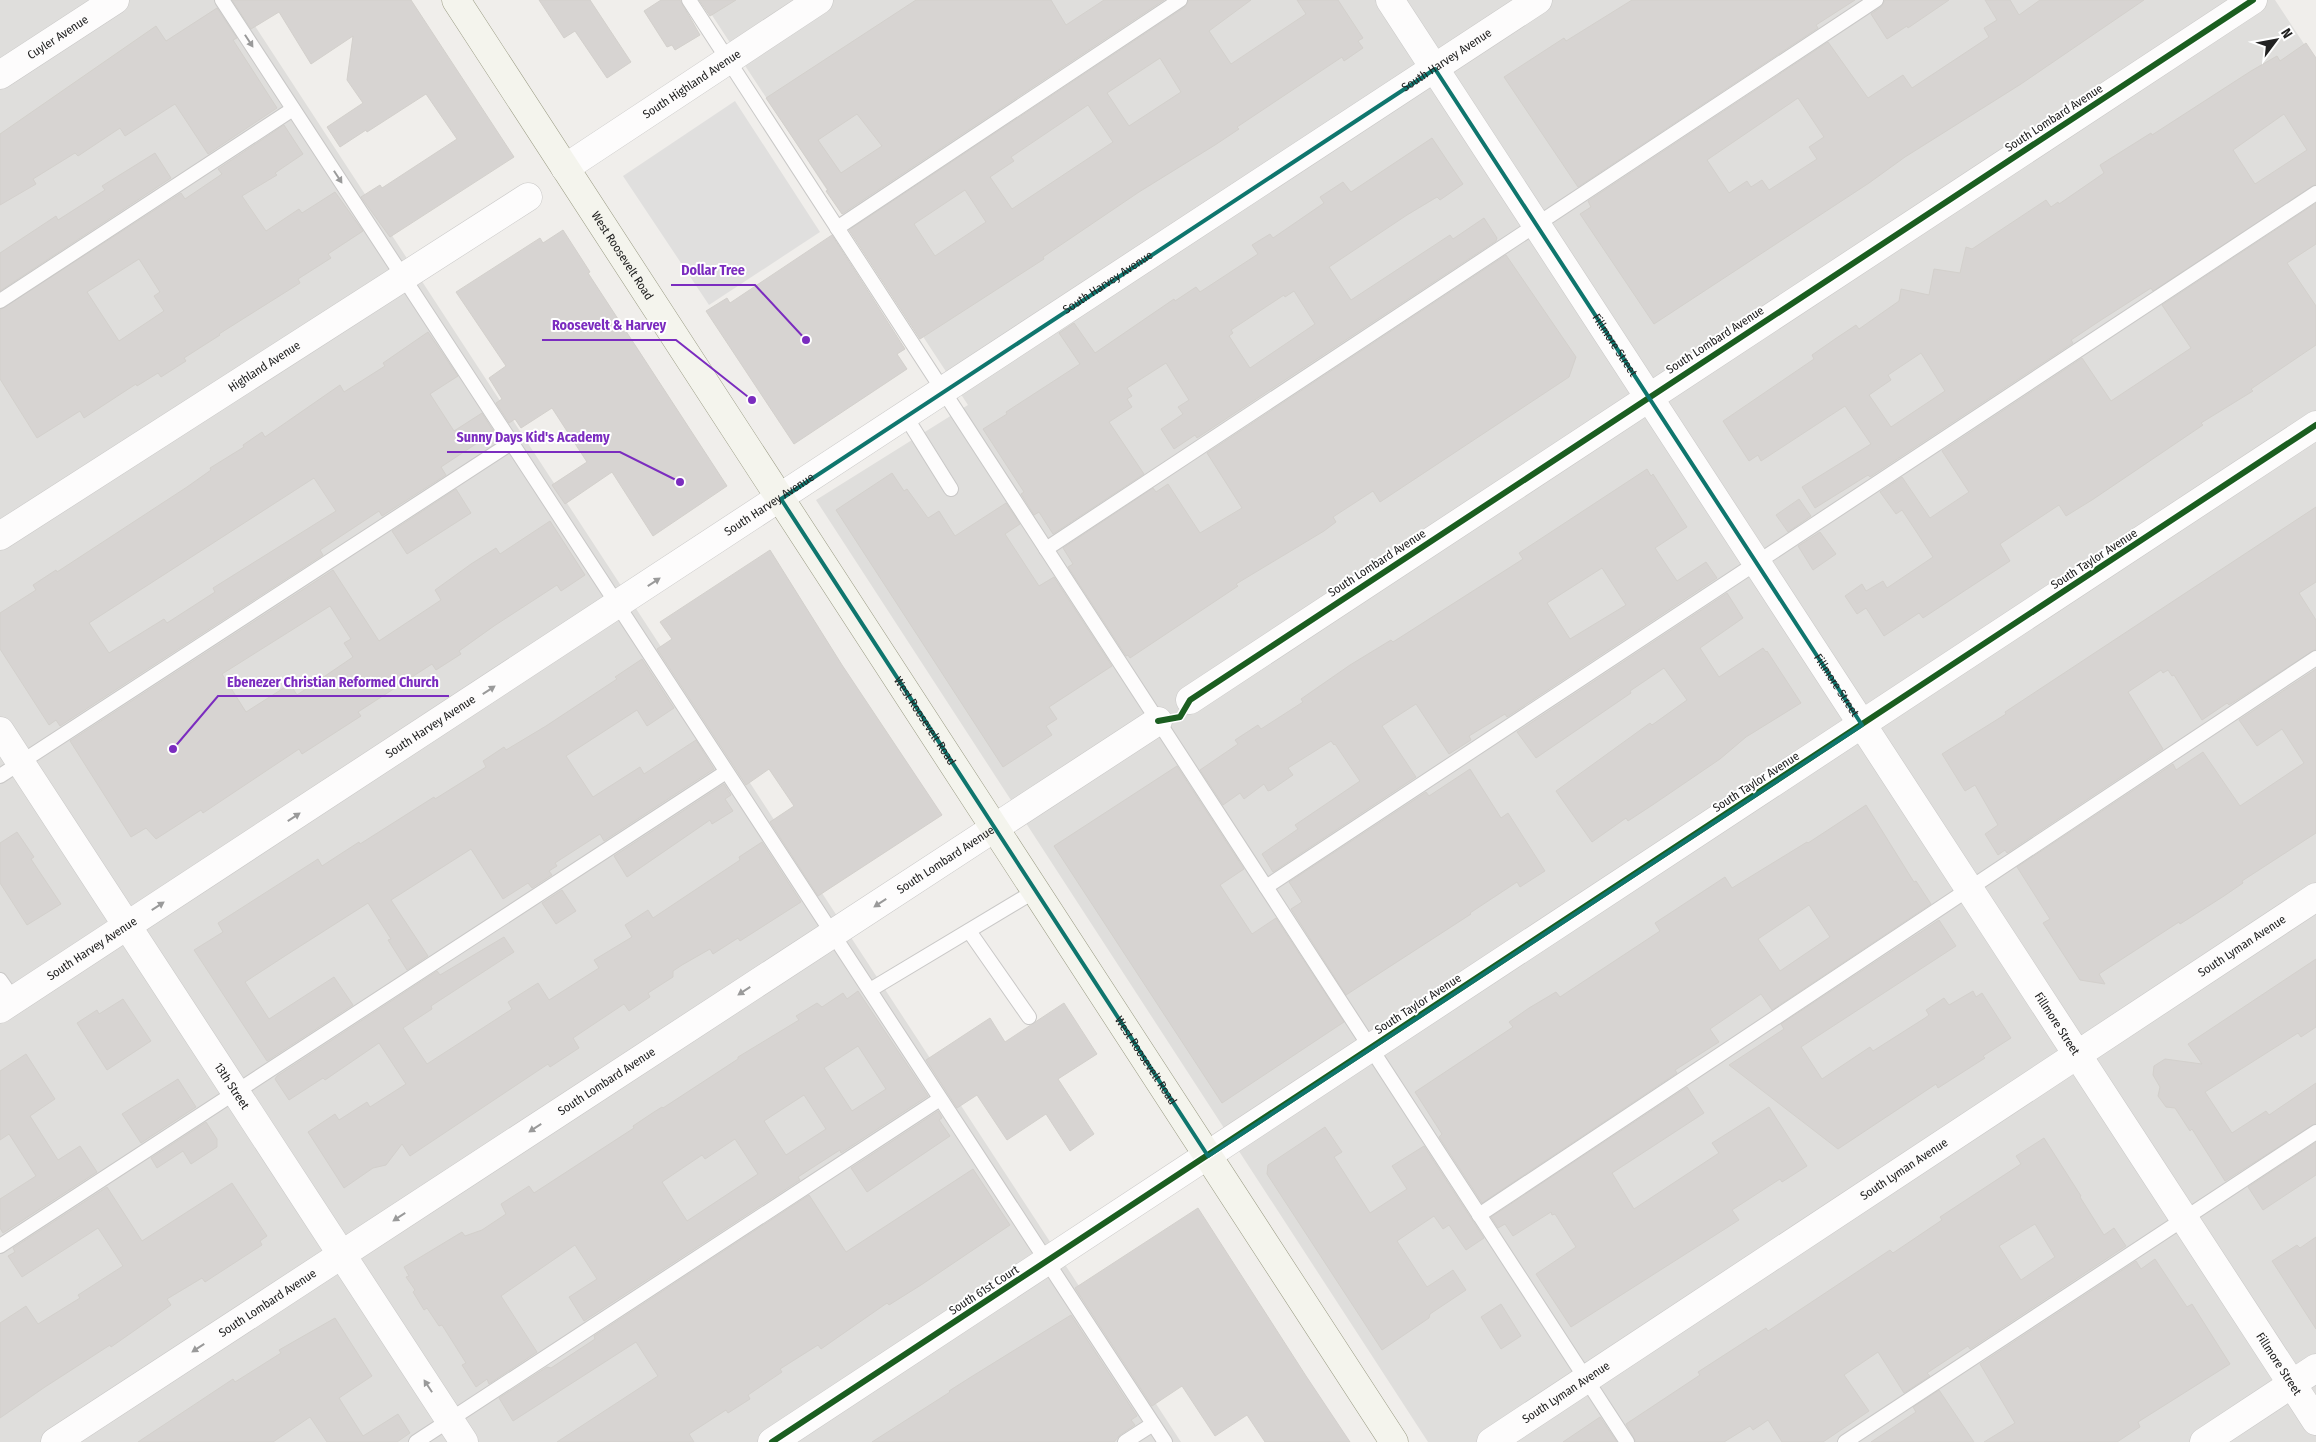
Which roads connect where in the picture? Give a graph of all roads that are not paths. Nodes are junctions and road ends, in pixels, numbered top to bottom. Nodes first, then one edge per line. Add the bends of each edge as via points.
1 (115, 0) edge
2 (222, 0) edge
3 (456, 0) edge
4 (688, 0) edge
5 (819, 0) edge
6 (1180, 0) edge
7 (1390, 0) edge
8 (1538, 0) edge
9 (1876, 0) edge
10 (2253, 0) edge
11 (728, 60) junction
12 (1435, 69) junction
13 (0, 75) edge
14 (293, 109) junction
15 (565, 168) junction
16 (2316, 193) edge
17 (528, 196) dead end
18 (1536, 225) junction
19 (837, 228) junction
20 (403, 277) junction
21 (0, 302) edge
22 (944, 392) junction
23 (1649, 397) junction
24 (906, 416) junction
25 (2316, 425) edge
26 (511, 443) junction
27 (951, 489) dead end
28 (781, 499) junction
29 (0, 536) edge
30 (1046, 549) junction
31 (1756, 562) junction
32 (618, 605) junction
33 (2316, 658) edge
34 (1190, 700) dead end
35 (1158, 721) junction
36 (1862, 725) junction
37 (0, 731) edge
38 (11, 770) edge
39 (726, 772) junction
40 (994, 828) junction
41 (1266, 887) junction
42 (1969, 889) junction
43 (1036, 891) junction
44 (2316, 897) edge
45 (128, 926) junction
46 (969, 931) junction
47 (833, 934) junction
48 (870, 990) junction
49 (5, 996) edge
50 (1029, 1017) dead end
51 (1371, 1048) junction
52 (2078, 1055) junction
53 (236, 1092) junction
54 (940, 1099) junction
55 (2316, 1132) edge
56 (1208, 1156) junction
57 (1480, 1215) junction
58 (2184, 1218) junction
59 (0, 1246) edge
60 (342, 1254) junction
61 (1047, 1262) junction
62 (2316, 1368) edge
63 (1586, 1379) junction
64 (2292, 1384) junction
65 (2316, 1421) edge
66 (1153, 1424) junction
67 (457, 1431) edge
68 (55, 1442) edge
69 (416, 1442) edge
70 (772, 1442) edge
71 (1125, 1442) edge
72 (1165, 1442) edge
73 (1394, 1442) edge
74 (1491, 1442) edge
75 (1627, 1442) edge
76 (1845, 1442) edge
77 (2204, 1442) edge

1 - 13 street, Cuyler Avenue
2 -> 14 lane
3 - 15 main road, West Roosevelt Road
4 - 11 lane
5 - 11 street, South Highland Avenue
6 - 19 lane
7 - 12 street, Fillmore Street
8 - 12 street, South Harvey Avenue
9 - 18 lane
10 - 23 street, South Lombard Avenue
11 - 15 street, South Highland Avenue
11 - 19 lane
12 - 18 street, Fillmore Street
12 - 22 street, South Harvey Avenue
14 -> 20 lane
14 - 21 lane
15 - 28 main road, West Roosevelt Road
16 - 31 lane
17 - 20 street, Highland Avenue
18 - 23 street, Fillmore Street
18 - 30 lane
19 - 22 lane
20 - 26 lane
20 - 29 street, Highland Avenue
22 - 24 street, South Harvey Avenue
22 - 30 lane
23 - 31 street, Fillmore Street
23 - 34 street, South Lombard Avenue
24 - 27 lane
24 - 28 street, South Harvey Avenue
25 - 36 street, South Taylor Avenue
26 - 32 lane
26 - 38 lane
32 -> 28 street, South Harvey Avenue
28 - 40 main road, West Roosevelt Road
30 - 35 lane
31 - 36 street, Fillmore Street
31 - 41 lane
32 - 39 lane
45 -> 32 street, South Harvey Avenue
33 - 42 lane
35 - 40 street, South Lombard Avenue
35 - 41 lane
36 - 42 street, Fillmore Street
36 - 51 street, South Taylor Avenue
37 - 38 street, 13th Street
38 - 45 street, 13th Street
39 - 47 lane
39 - 53 lane
40 - 43 main road, West Roosevelt Road
40 -> 47 street, South Lombard Avenue
41 - 51 lane
42 - 52 street, Fillmore Street
42 - 57 lane
43 - 46 lane
43 - 56 main road, West Roosevelt Road
44 - 52 street, South Lyman Avenue
45 - 49 street, South Harvey Avenue
45 - 53 street, 13th Street
46 - 48 lane
46 - 50 lane
47 - 48 lane
47 -> 60 street, South Lombard Avenue
48 - 54 lane
51 - 56 street, South Taylor Avenue
51 - 57 lane
52 - 58 street, Fillmore Street
52 - 63 street, South Lyman Avenue
53 - 59 lane
53 - 60 street, 13th Street
54 - 61 lane
54 - 67 lane
55 - 58 lane
56 - 61 street, South 61st Court
56 - 73 main road, West Roosevelt Road
57 - 63 lane
58 - 64 street, Fillmore Street
58 - 76 lane
67 -> 60 street, 13th Street
60 -> 68 street, South Lombard Avenue
61 - 66 lane
61 - 70 street, South 61st Court
62 - 64 street
63 - 74 street, South Lyman Avenue
63 - 75 lane
64 - 65 street, Fillmore Street
64 - 77 street
66 - 71 lane
66 - 72 lane
67 - 69 lane

